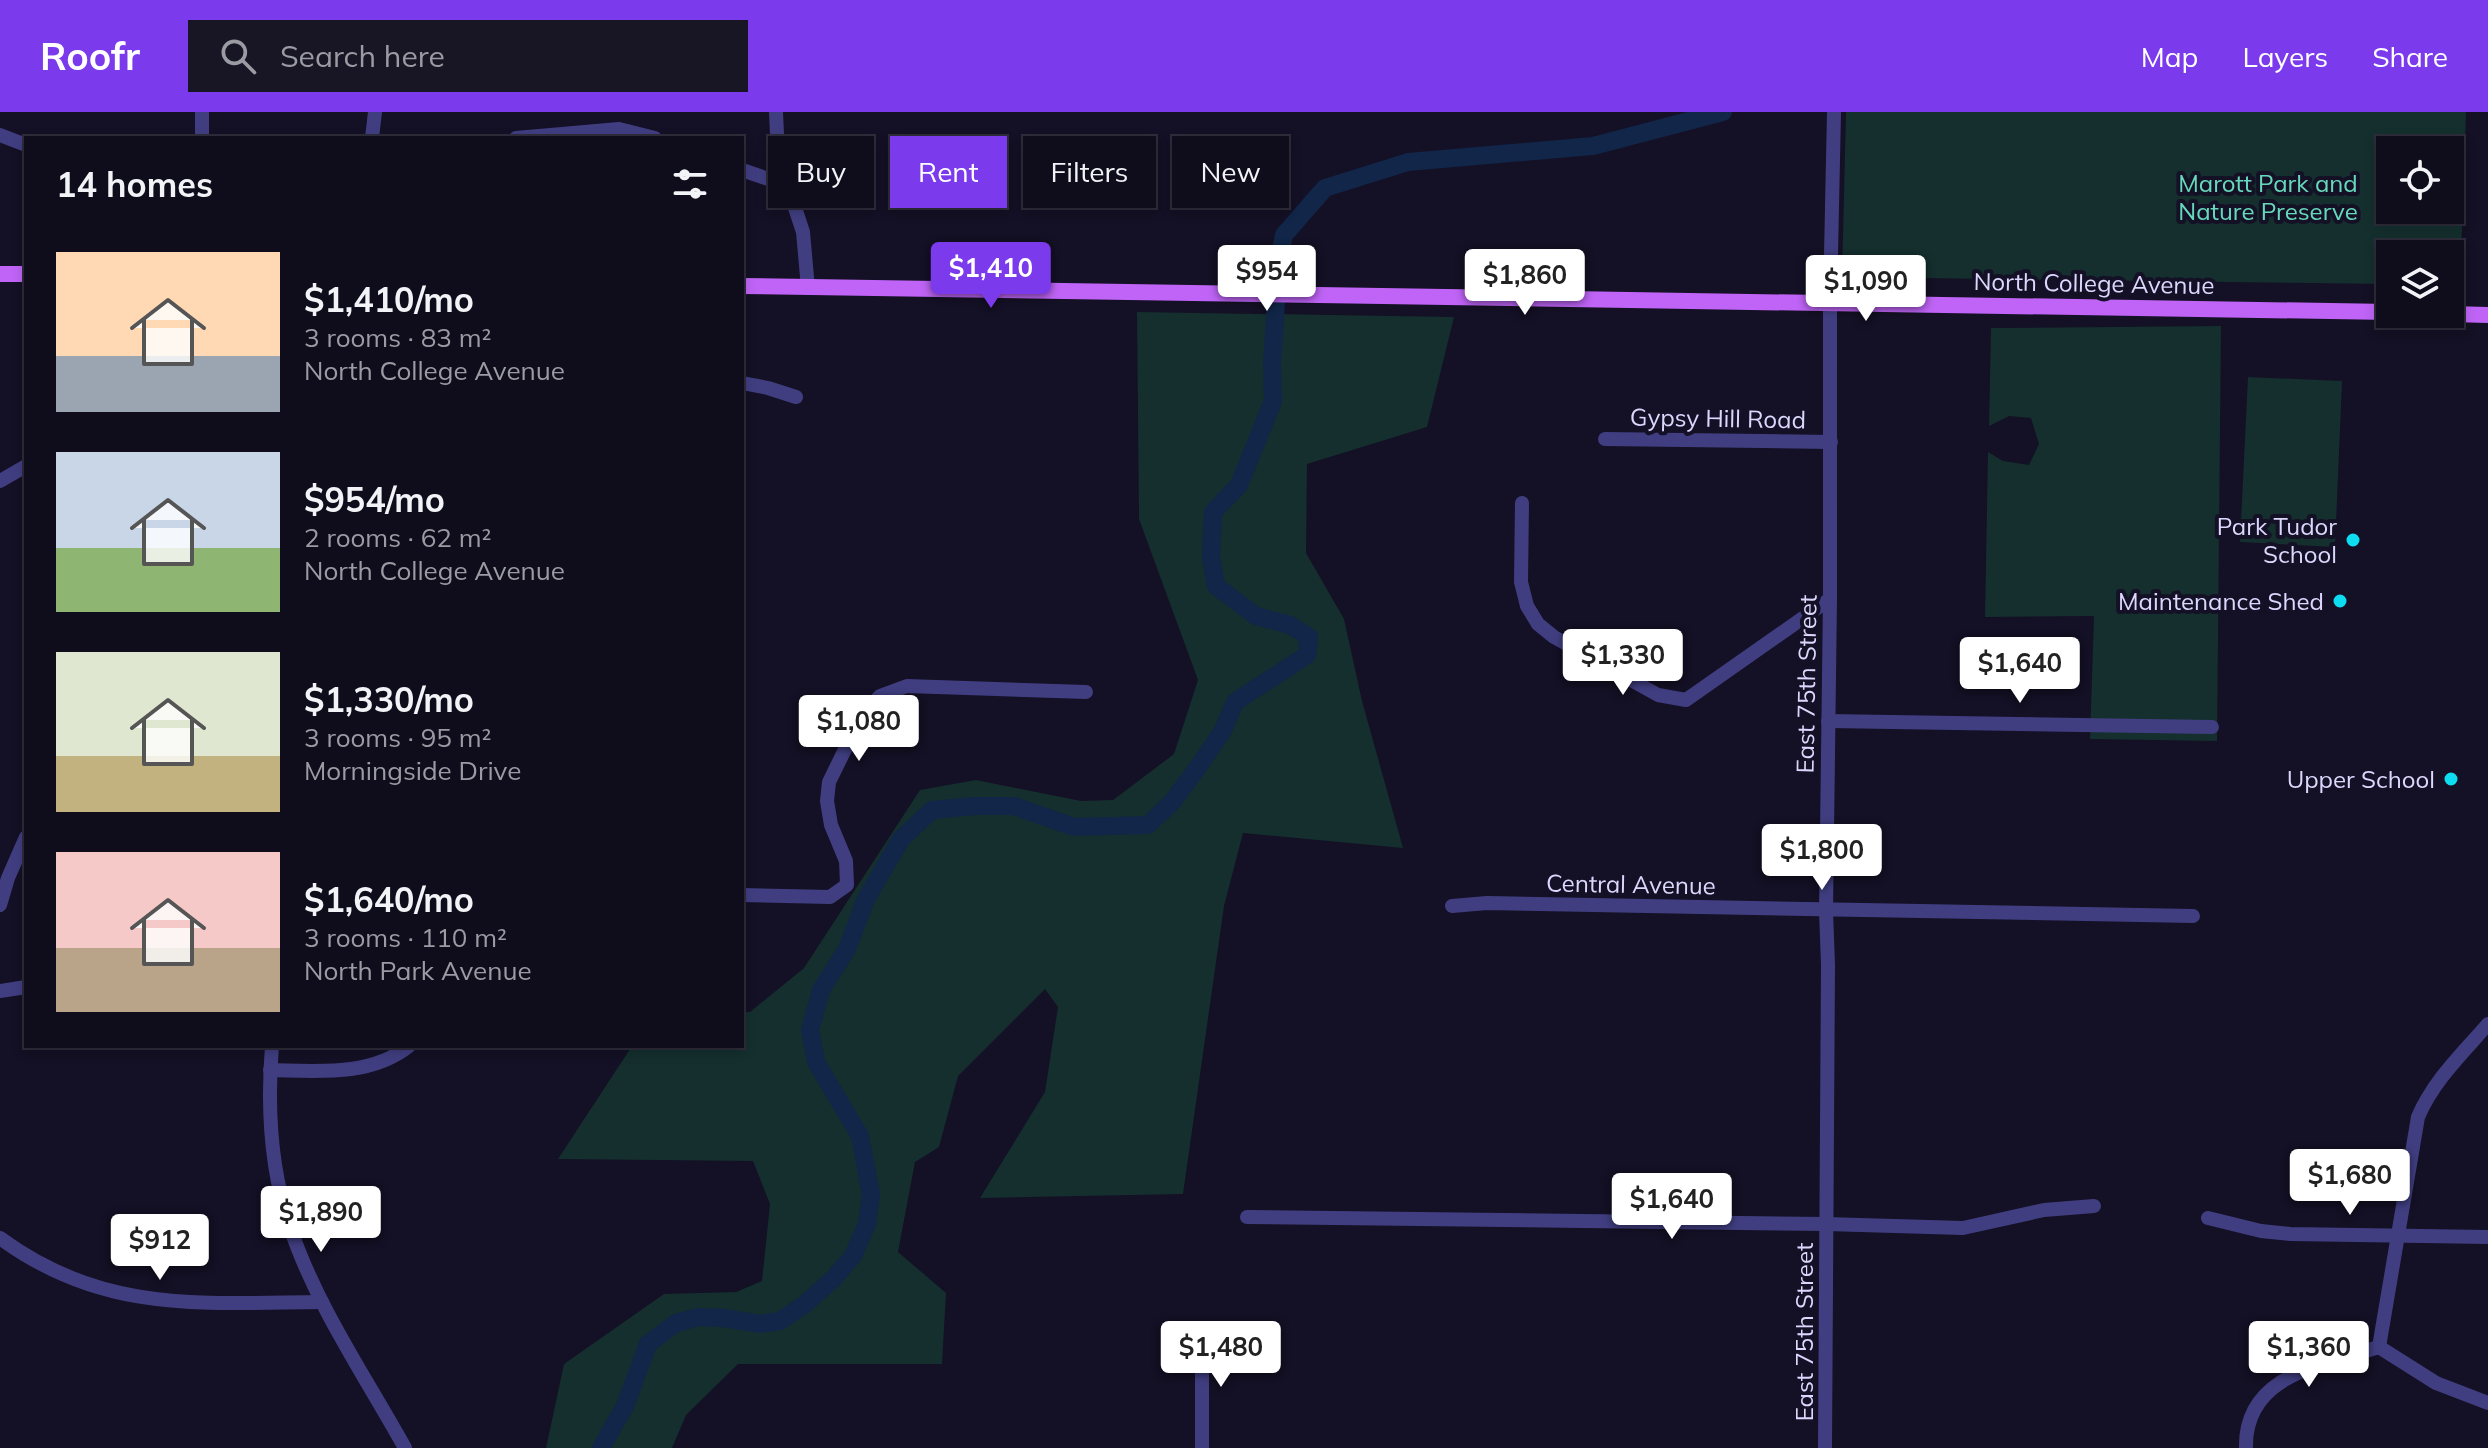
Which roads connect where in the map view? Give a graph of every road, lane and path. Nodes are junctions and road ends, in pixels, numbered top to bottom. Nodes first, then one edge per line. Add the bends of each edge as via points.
1 (202, 112) edge
2 (375, 112) edge
3 (776, 112) edge
4 (1834, 112) edge
5 (0, 135) edge
6 (202, 136) edge
7 (372, 136) edge
8 (539, 136) edge
9 (647, 136) edge
10 (777, 136) edge
11 (24, 144) edge
12 (744, 171) edge
13 (768, 179) edge
14 (796, 208) edge
15 (0, 274) edge
16 (24, 274) edge
17 (744, 286) edge
18 (808, 288) junction
19 (1830, 302) junction
20 (2376, 312) edge
21 (2464, 314) edge
22 (2488, 315) edge
23 (744, 383) edge
24 (796, 397) dead end
25 (1605, 439) dead end
26 (1831, 442) junction
27 (24, 467) edge
28 (0, 481) edge
29 (1522, 503) dead end
30 (1830, 599) junction
31 (1086, 692) dead end
32 (1828, 721) junction
33 (2212, 727) dead end
34 (24, 842) edge
35 (744, 895) edge
36 (0, 905) edge
37 (1452, 906) dead end
38 (1826, 911) junction
39 (2193, 916) dead end
40 (24, 987) edge
41 (0, 991) edge
42 (2488, 1024) edge
43 (272, 1048) edge
44 (406, 1048) edge
45 (270, 1070) junction
46 (2094, 1206) dead end
47 (1247, 1217) dead end
48 (2208, 1218) dead end
49 (1826, 1224) junction
50 (2397, 1235) junction
51 (2488, 1237) edge
52 (0, 1238) edge
53 (322, 1302) junction
54 (1202, 1331) dead end
55 (2379, 1347) junction
56 (2488, 1403) edge
57 (405, 1448) edge
58 (1202, 1448) edge
59 (1825, 1448) edge
60 (2246, 1448) edge

1 - 6 street
2 - 7 street
3 - 10 street
4 - 19 street, East 75th Street
5 - 11 street
8 - 9 street via 619,129
12 - 13 street
14 - 18 street
15 - 16 main road
17 - 18 main road, North College Avenue
18 - 19 main road, North College Avenue
19 - 20 main road, North College Avenue
19 - 26 street, East 75th Street
21 - 22 main road
23 - 24 street
25 - 26 street, Gypsy Hill Road
26 - 30 street, East 75th Street
27 - 28 street
29 - 30 street via 1521,582 1536,621 1554,637 1658,695 1686,700
30 - 32 street, East 75th Street
31 - 35 street via 907,686 880,696 862,715 829,782 831,825 846,861 847,885 830,897
32 - 33 street
32 - 38 street, East 75th Street
34 - 36 street
37 - 38 street, Central Avenue
38 - 39 street, Central Avenue
38 - 49 street, East 75th Street
40 - 41 street
42 - 50 street via 2426,1097
43 - 45 street
44 - 45 street via 356,1069
45 - 53 street via 269,1112 280,1189
46 - 49 street via 2044,1210 1963,1228
47 - 49 street
48 - 50 street via 2290,1234
49 - 59 street, East 75th Street
50 - 51 street
50 - 55 street
52 - 53 street via 33,1260 117,1294 182,1303
53 - 57 street
54 - 58 street
55 - 56 street via 2436,1383
55 - 60 street via 2298,1372 2277,1384 2252,1414

